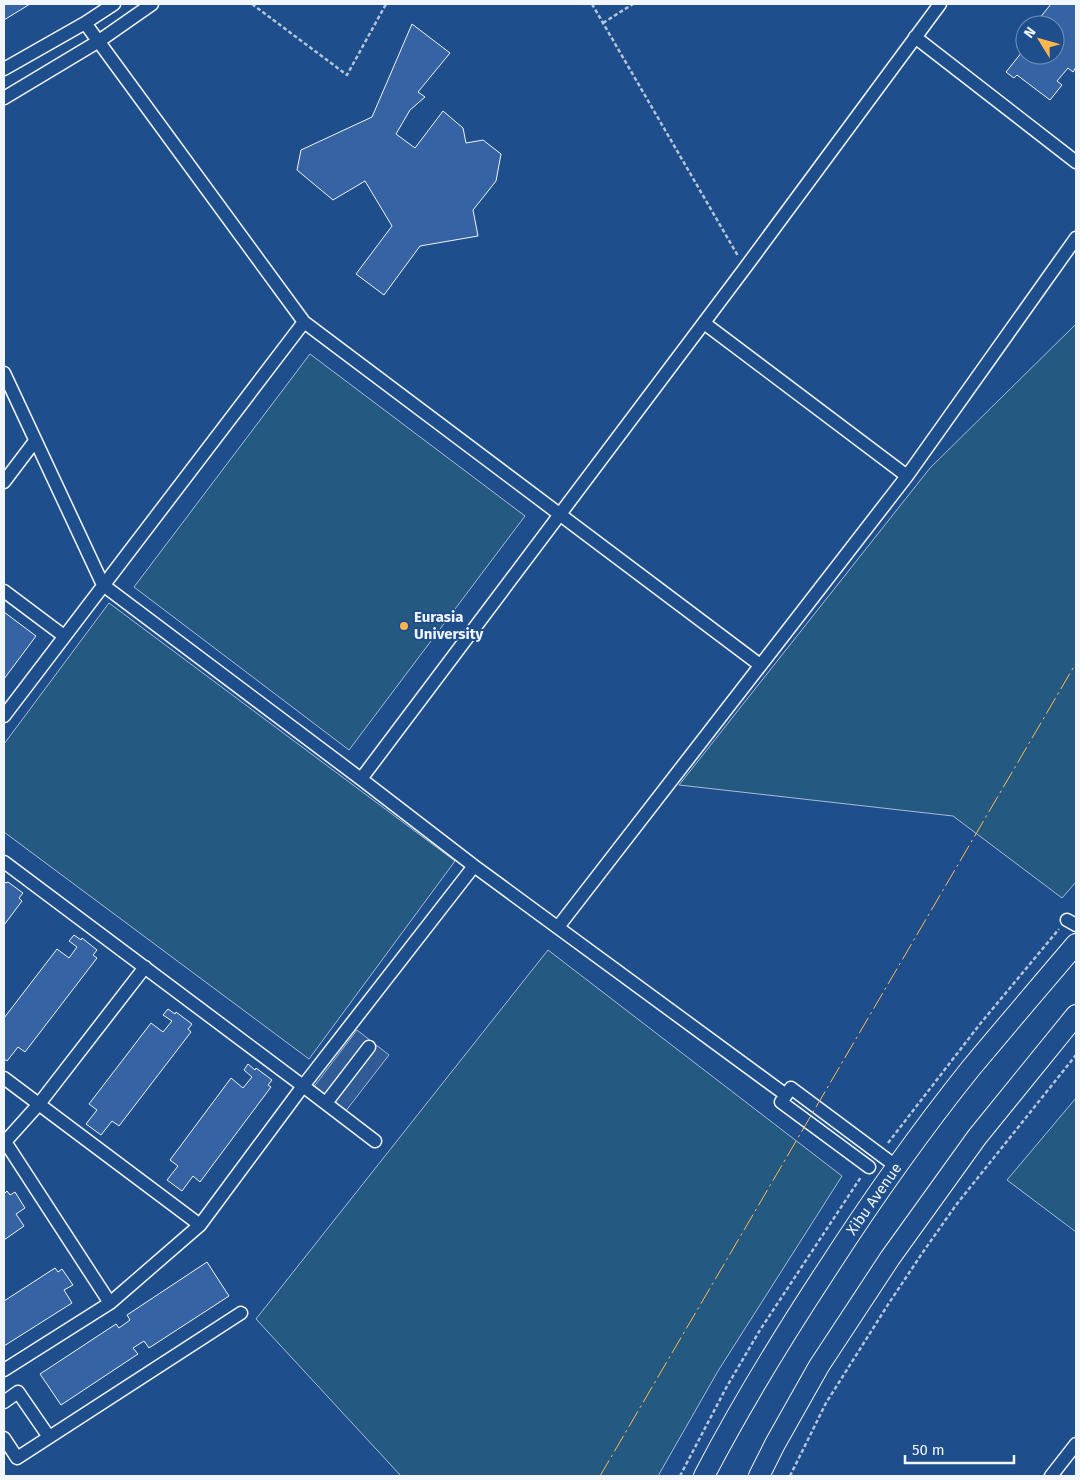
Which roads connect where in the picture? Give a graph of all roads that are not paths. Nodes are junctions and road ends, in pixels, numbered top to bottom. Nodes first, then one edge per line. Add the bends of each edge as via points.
1 (114, 4) edge
2 (152, 4) edge
3 (940, 4) edge
4 (85, 23) junction
5 (915, 37) junction
6 (99, 41) junction
7 (4, 69) edge
8 (4, 98) edge
9 (1076, 162) edge
10 (1076, 238) edge
11 (304, 322) junction
12 (704, 323) junction
13 (4, 373) edge
14 (35, 441) junction
15 (907, 476) junction
16 (4, 482) edge
17 (560, 514) junction
18 (102, 585) junction
19 (4, 591) edge
20 (64, 636) junction
21 (760, 665) junction
22 (4, 716) edge
23 (361, 779) junction
24 (4, 862) edge
25 (474, 866) junction
26 (558, 927) junction
27 (1076, 944) edge
28 (145, 967) junction
29 (1076, 1016) edge
30 (369, 1047) dead end
31 (4, 1078) edge
32 (303, 1086) junction
33 (786, 1095) junction
34 (39, 1104) junction
35 (326, 1104) junction
36 (4, 1141) edge
37 (376, 1141) dead end
38 (869, 1167) dead end
39 (896, 1167) junction
40 (200, 1225) junction
41 (110, 1303) junction
42 (241, 1313) dead end
43 (4, 1370) edge
44 (4, 1402) edge
45 (49, 1437) junction
46 (4, 1438) edge
47 (1076, 1444) edge
48 (704, 1476) edge
49 (759, 1476) edge
50 (1051, 1476) edge

1 - 4 street
2 - 6 street
3 - 5 street
4 - 6 street
4 - 7 street
5 - 9 street
5 - 12 street
6 - 8 street
6 - 11 street
10 - 15 street
11 - 17 street
11 - 18 street
12 - 15 street
12 - 17 street
13 - 14 street
14 - 16 street
14 - 18 street
15 - 21 street
17 - 21 street
17 - 23 street
18 - 20 street
18 - 23 street
19 - 20 street
20 - 22 street
21 - 26 street
23 - 25 street
24 - 28 street
25 - 26 street
25 - 32 street
26 - 33 street
27 - 39 main road, Xibu Avenue via 971,1069
28 - 32 street
28 - 34 street
29 - 49 main road via 977,1137 890,1258 819,1366
30 - 35 street
31 - 34 street
32 - 35 street
32 - 40 street
33 - 38 street via 781,1102
33 - 39 street via 791,1088
34 - 36 street
34 - 40 street
35 - 37 street
36 - 41 street
39 - 48 main road, Xibu Avenue via 769,1359
40 - 41 street
41 - 43 street
42 - 45 street
44 - 45 street via 18,1392
45 - 46 street via 17,1458
47 - 50 street

